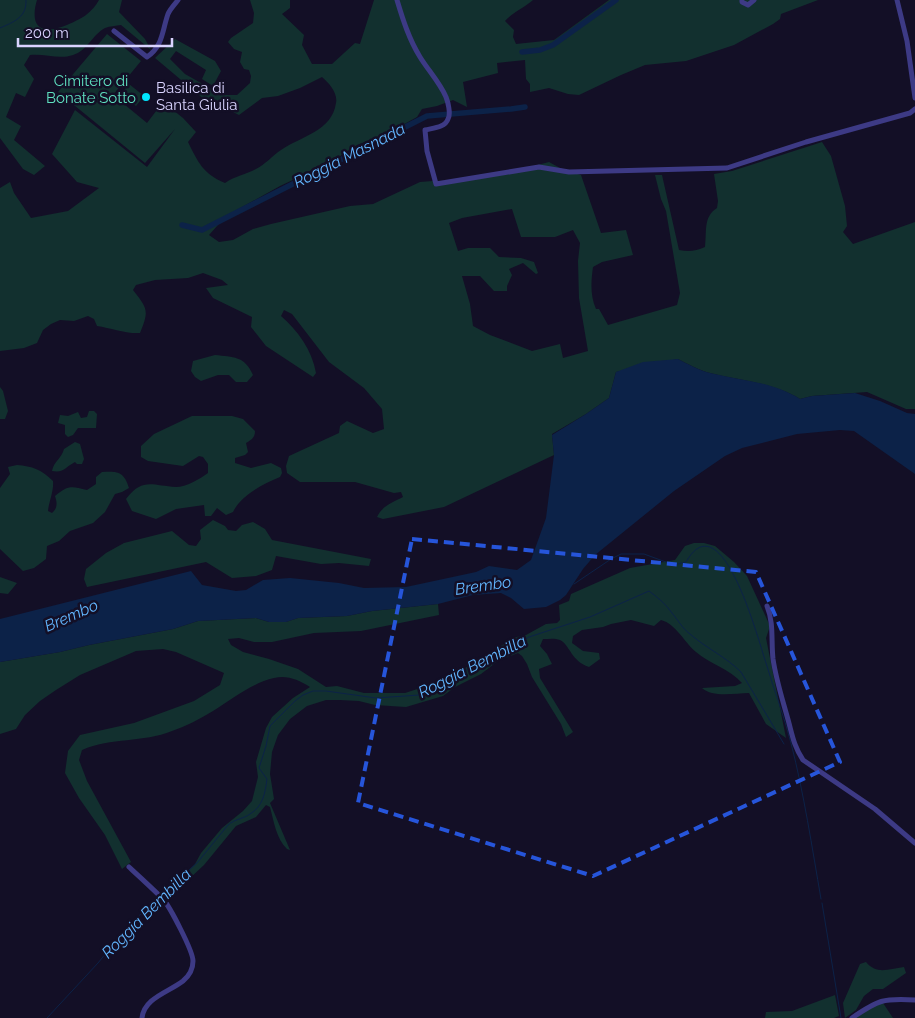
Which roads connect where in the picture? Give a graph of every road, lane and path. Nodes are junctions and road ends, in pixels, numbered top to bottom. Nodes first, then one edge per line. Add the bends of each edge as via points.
1 (178, 0) edge
2 (396, 0) edge
3 (742, 0) edge
4 (754, 0) edge
5 (897, 0) edge
6 (114, 30) dead end
7 (915, 98) edge
8 (915, 110) edge
9 (767, 606) dead end
10 (915, 842) edge
11 (130, 867) dead end
12 (915, 1000) edge
13 (142, 1018) edge
14 (852, 1018) edge

1 - 6 street via 169,12 160,43 147,57
2 - 8 street via 419,56 446,96 449,118 446,123 424,130 436,184 539,167 569,172 728,168
3 - 4 street via 748,4
5 - 7 street
9 - 10 street via 781,696 794,745 803,760 875,809
11 - 13 street via 165,902 191,950 193,963 185,979 147,1005
12 - 14 street via 882,1000

